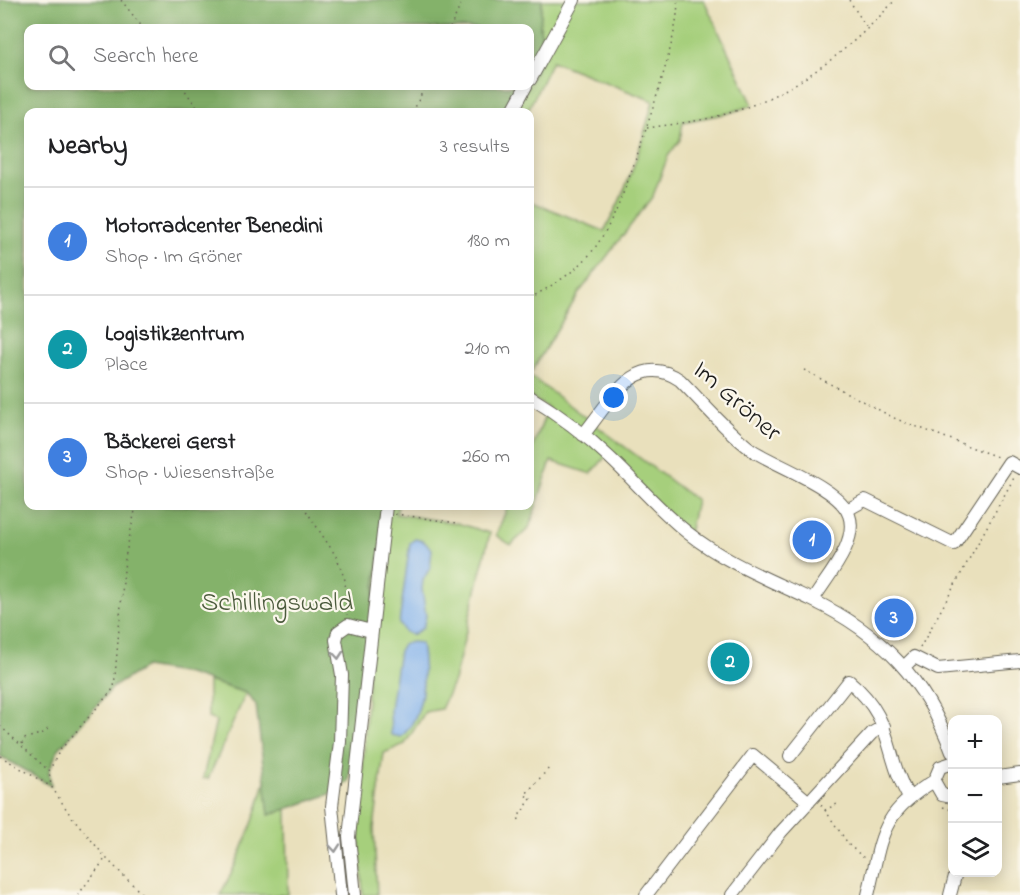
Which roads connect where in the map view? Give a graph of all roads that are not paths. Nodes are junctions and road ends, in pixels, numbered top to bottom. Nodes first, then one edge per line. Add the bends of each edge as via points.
1 (574, 0) edge
2 (534, 73) edge
3 (524, 90) edge
4 (514, 108) edge
5 (534, 400) edge
6 (584, 435) junction
7 (1014, 465) edge
8 (386, 510) edge
9 (847, 510) junction
10 (813, 600) junction
11 (371, 631) junction
12 (1020, 661) edge
13 (904, 667) junction
14 (884, 726) junction
15 (943, 733) junction
16 (948, 744) edge
17 (789, 756) dead end
18 (948, 758) edge
19 (948, 764) edge
20 (1020, 774) edge
21 (1002, 776) edge
22 (945, 795) edge
23 (909, 798) junction
24 (811, 806) junction
25 (955, 877) edge
26 (341, 895) edge
27 (355, 895) edge
28 (646, 895) edge
29 (732, 895) edge
30 (868, 895) edge
31 (950, 895) edge

1 - 2 street
3 - 4 street
5 - 6 street
6 - 9 street, Im Gröner via 627,381 642,372 667,371 752,449 842,501
6 - 10 street via 680,527 714,552
7 - 9 street via 954,544 865,500
8 - 11 street
9 - 10 street via 850,532 845,548
10 - 13 street via 878,639
11 -> 26 street via 348,625 338,632 336,640 341,686 340,742 332,806
11 - 27 street via 349,837
12 - 13 street via 938,669 914,657
13 - 15 street via 938,718
14 - 17 street via 867,696 849,681
14 - 23 street via 899,780
14 - 24 street via 872,733
15 - 16 street
15 - 18 street
19 - 22 street via 936,771
20 - 21 street
22 - 23 street
23 - 30 street via 888,820
24 - 28 street via 753,755
24 - 29 street via 781,832
25 - 31 street

